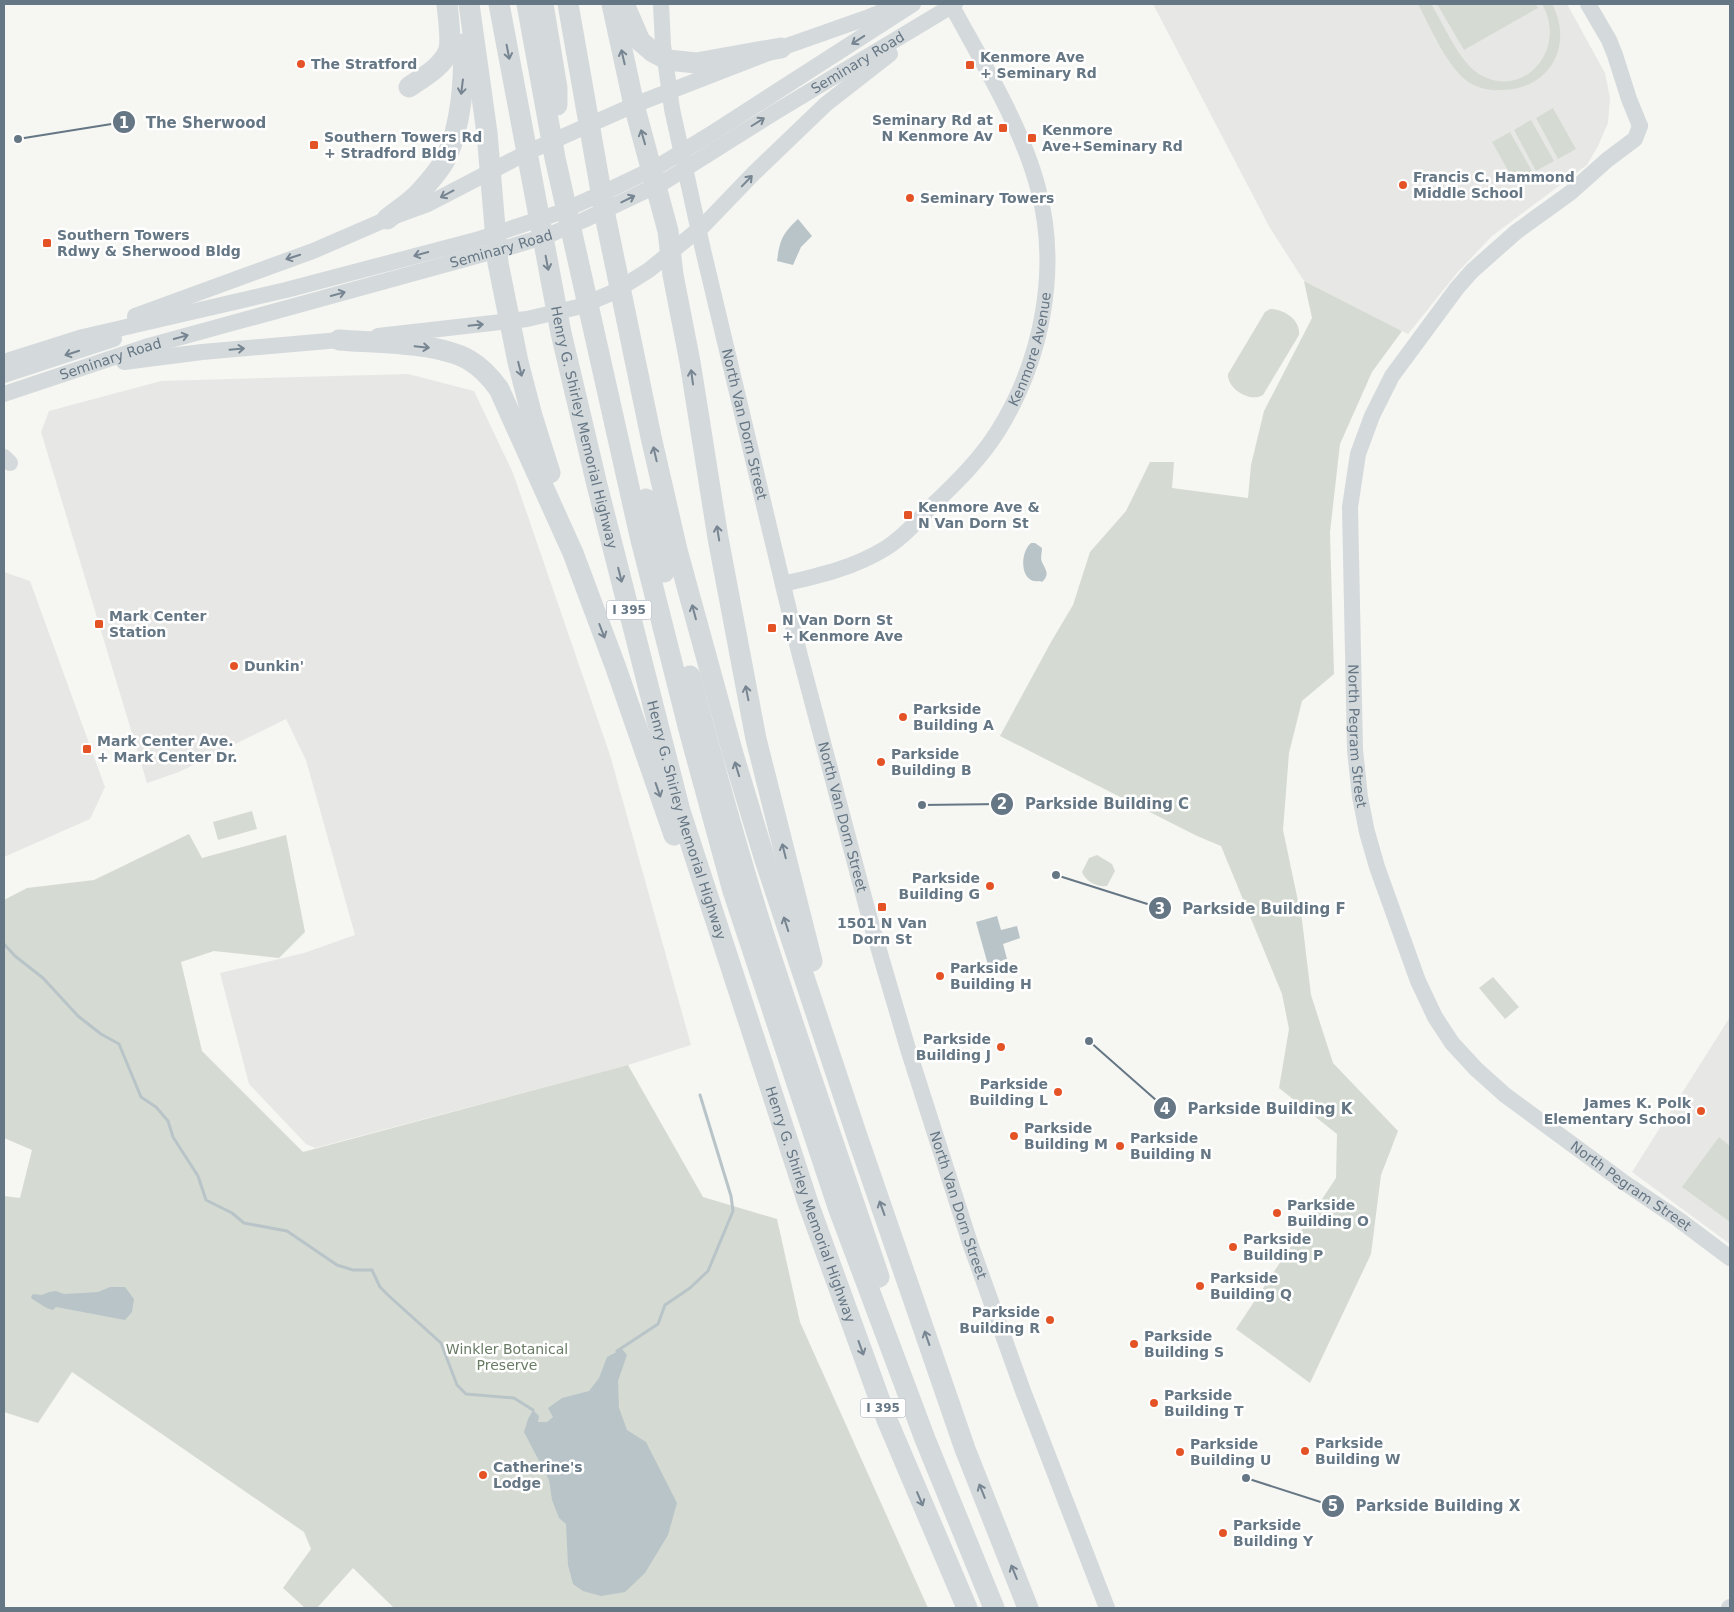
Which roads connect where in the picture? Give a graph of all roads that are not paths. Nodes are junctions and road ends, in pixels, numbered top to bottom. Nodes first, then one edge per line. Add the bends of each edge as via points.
1 (447, 4) edge
2 (460, 4) edge
3 (469, 4) edge
4 (499, 4) edge
5 (527, 4) edge
6 (543, 4) edge
7 (568, 4) edge
8 (612, 4) edge
9 (624, 4) edge
10 (661, 4) edge
11 (900, 4) edge
12 (914, 4) edge
13 (1588, 4) edge
14 (956, 6) edge
15 (781, 48) junction
16 (409, 86) dead end
17 (557, 88) junction
18 (642, 101) junction
19 (604, 118) junction
20 (716, 140) junction
21 (528, 152) junction
22 (497, 168) junction
23 (582, 212) junction
24 (387, 219) junction
25 (676, 248) junction
26 (286, 290) junction
27 (518, 320) junction
28 (83, 337) junction
29 (338, 340) junction
30 (4, 362) edge
31 (84, 366) junction
32 (4, 375) edge
33 (4, 394) edge
34 (573, 553) junction
35 (783, 584) junction
36 (857, 1136) junction
37 (808, 1203) junction
38 (1730, 1258) edge
39 (993, 1606) edge
40 (967, 1608) edge
41 (1028, 1608) edge
42 (1107, 1608) edge

1 - 16 highway via 449,51 438,66
2 -> 24 highway via 464,66 453,139 430,182
3 - 22 highway via 487,133
4 -> 37 highway, Henry G. Shirley Memorial Highway / I 395 via 561,333 680,811
5 - 39 highway via 555,158 638,527 686,721 733,891 841,1216 925,1439
6 - 17 highway
36 -> 7 highway via 735,763 677,550 608,229
18 -> 8 highway
9 - 15 highway via 640,41 668,60 696,63
10 - 35 main road, North Van Dorn Street via 672,108
11 - 15 main road
12 -> 20 main road, Seminary Road
13 - 38 main road, North Pegram Street via 1609,40 1640,126 1611,149 1609,159 1570,193 1516,232 1457,288 1392,376 1358,454 1350,507 1355,750 1360,797 1367,832 1398,930 1435,1018 1452,1042 1505,1095
20 -> 14 main road, Seminary Road
25 -> 14 main road via 713,216 826,104
14 - 35 main road, Kenmore Avenue via 1016,129 1038,188 1048,264 1044,308 1033,355 1009,412 984,451 905,533 886,548 857,563
15 - 18 main road
17 - 19 highway via 574,106
17 - 21 highway via 557,109 552,122
18 - 19 main road
25 -> 18 highway via 668,231
19 - 21 main road
20 - 23 main road, Seminary Road via 664,182
21 - 22 main road
22 -> 24 main road via 428,204
22 - 27 highway via 498,263
23 -> 26 main road, Seminary Road
31 -> 23 main road, Seminary Road via 549,235
23 - 39 highway via 624,409 681,641 762,930
24 -> 28 main road via 313,251
25 - 27 main road via 623,287 593,302
36 -> 25 highway via 756,739 718,538
26 - 28 main road, Seminary Road
26 -> 32 main road via 123,336
29 -> 27 main road
27 -> 34 highway via 518,362
28 - 30 main road, Seminary Road
31 -> 29 main road
29 -> 34 highway via 452,352 469,360 489,376 507,405
31 - 33 main road, Seminary Road
34 -> 37 highway via 710,941
35 - 42 main road, North Van Dorn Street via 854,864 915,1073 1012,1363
41 -> 36 highway via 965,1449
37 -> 40 highway, Henry G. Shirley Memorial Highway / I 395 via 888,1420

